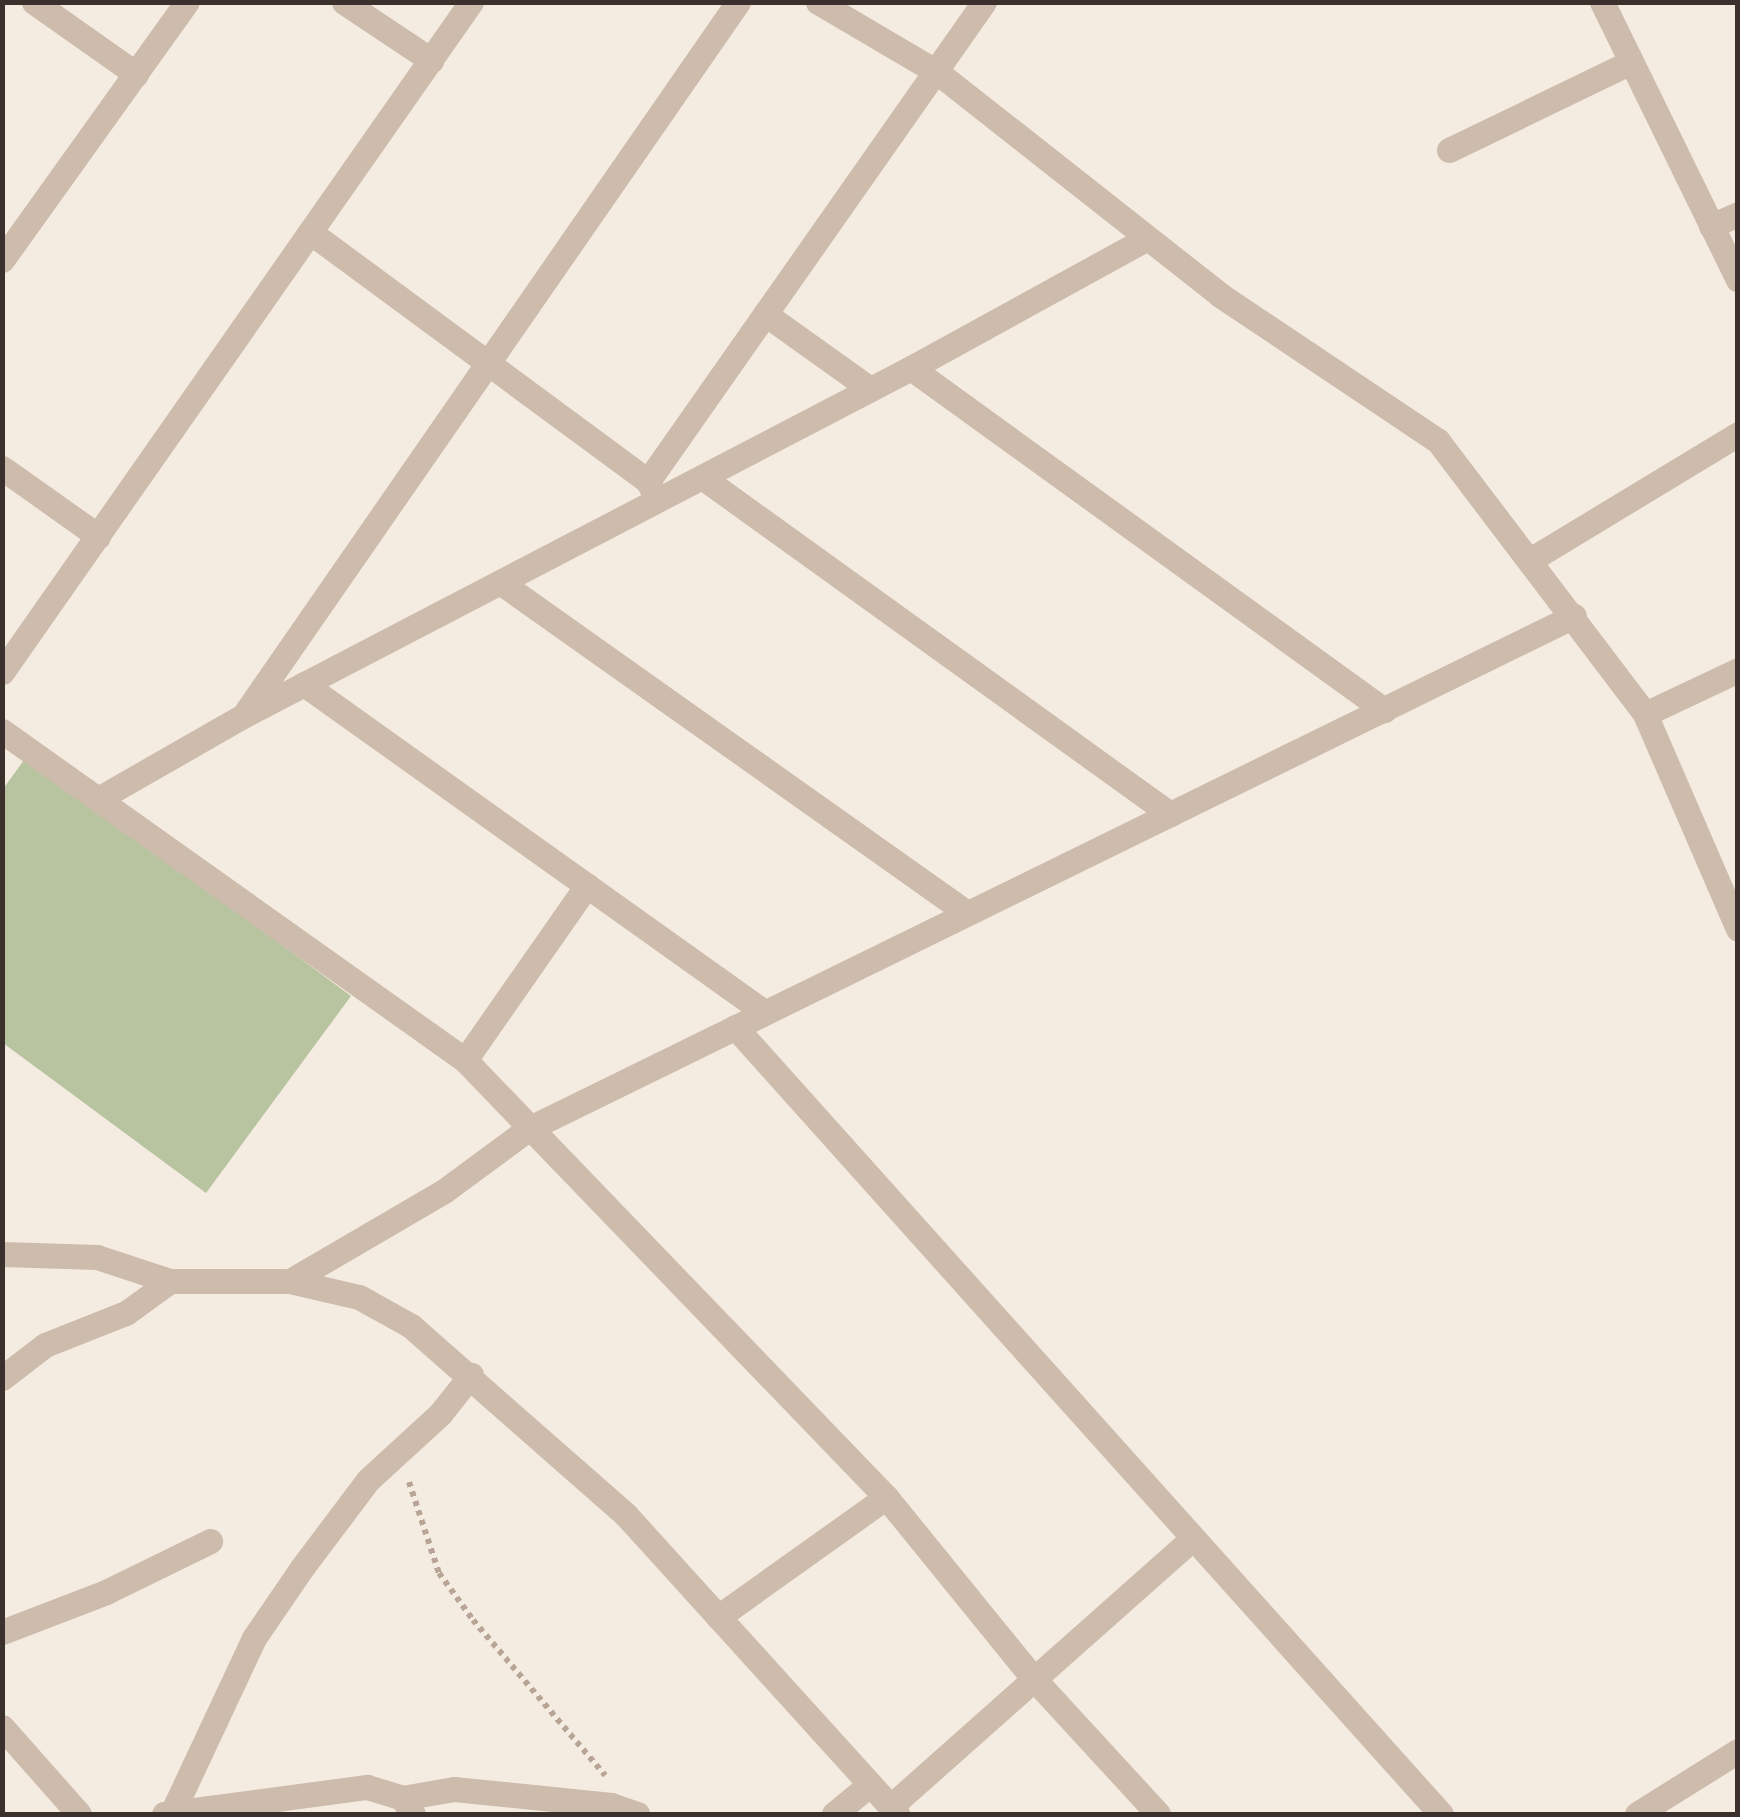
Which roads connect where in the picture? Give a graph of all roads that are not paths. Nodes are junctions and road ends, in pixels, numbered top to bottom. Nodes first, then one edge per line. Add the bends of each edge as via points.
1 (34, 2) edge
2 (187, 2) edge
3 (344, 2) edge
4 (470, 2) edge
5 (738, 2) edge
6 (818, 2) edge
7 (984, 2) edge
8 (1602, 2) edge
9 (430, 60) junction
10 (1631, 62) junction
11 (937, 72) junction
12 (136, 74) junction
13 (1449, 150) dead end
14 (1738, 214) edge
15 (1712, 226) junction
16 (11, 229) edge
17 (310, 232) junction
18 (1146, 238) junction
19 (2, 260) edge
20 (1738, 280) edge
21 (764, 314) junction
22 (489, 364) junction
23 (911, 368) junction
24 (870, 389) junction
25 (1738, 434) edge
26 (2, 468) edge
27 (702, 477) junction
28 (652, 490) junction
29 (98, 536) junction
30 (1530, 560) junction
31 (500, 582) junction
32 (1574, 616) junction
33 (1738, 670) edge
34 (2, 672) edge
35 (304, 684) junction
36 (1384, 710) junction
37 (1645, 714) junction
38 (243, 716) junction
39 (2, 731) edge
40 (98, 799) junction
41 (1170, 814) junction
42 (586, 885) junction
43 (1734, 912) edge
44 (968, 913) junction
45 (764, 1012) junction
46 (735, 1026) junction
47 (466, 1060) junction
48 (528, 1129) junction
49 (2, 1254) edge
50 (170, 1280) junction
51 (290, 1281) junction
52 (471, 1375) junction
53 (2, 1378) edge
54 (886, 1498) junction
55 (1194, 1538) junction
56 (210, 1541) dead end
57 (718, 1617) junction
58 (2, 1632) edge
59 (1034, 1679) junction
60 (2, 1727) edge
61 (1738, 1751) edge
62 (869, 1784) junction
63 (408, 1806) edge
64 (893, 1811) edge
65 (1150, 1812) edge
66 (172, 1813) edge
67 (636, 1813) edge
68 (79, 1814) edge
69 (164, 1814) edge
70 (834, 1814) edge
71 (1441, 1814) edge
72 (1637, 1814) edge

1 - 12 street
2 - 12 street
3 - 9 street
4 - 9 street
5 - 22 street
6 - 11 street
7 - 11 street
8 - 10 street
9 - 17 street
10 - 13 street
10 - 15 street
11 - 18 street
11 - 21 street
12 - 16 street
14 - 15 street
15 - 20 street
16 - 19 street
17 - 22 street
17 - 29 street
18 - 23 street
18 - 30 street via 1438,441
21 - 24 street
21 - 28 street
22 - 28 street
22 - 38 street
23 - 24 street
23 - 36 street
24 - 27 street
25 - 30 street
26 - 29 street
27 - 28 street
27 - 41 street
28 - 31 street
29 - 34 street
30 - 32 street
31 - 35 street
31 - 44 street
32 - 36 street
32 - 37 street
33 - 37 street
35 - 38 street
35 - 42 street
36 - 41 street
37 - 43 street
38 - 40 street
39 - 40 street
40 - 47 street
41 - 44 street
42 - 45 street
42 - 47 street
44 - 45 street
45 - 46 street
46 - 48 street
46 - 55 street
47 - 48 street
48 - 51 street via 444,1191
48 - 54 street
49 - 50 street via 97,1257
50 - 51 street
50 - 53 street via 126,1314 45,1345
51 - 52 street via 360,1296 411,1326
52 - 57 street via 626,1515
52 - 66 street via 344,1511 254,1638
54 - 57 street
54 - 59 street
55 - 59 street
55 - 71 street
56 - 58 street via 106,1592
57 - 62 street
59 - 64 street
59 - 65 street
60 - 68 street
61 - 72 street
62 - 64 street
62 - 70 street
63 - 66 street via 367,1787
63 - 67 street via 454,1789
66 - 69 street

